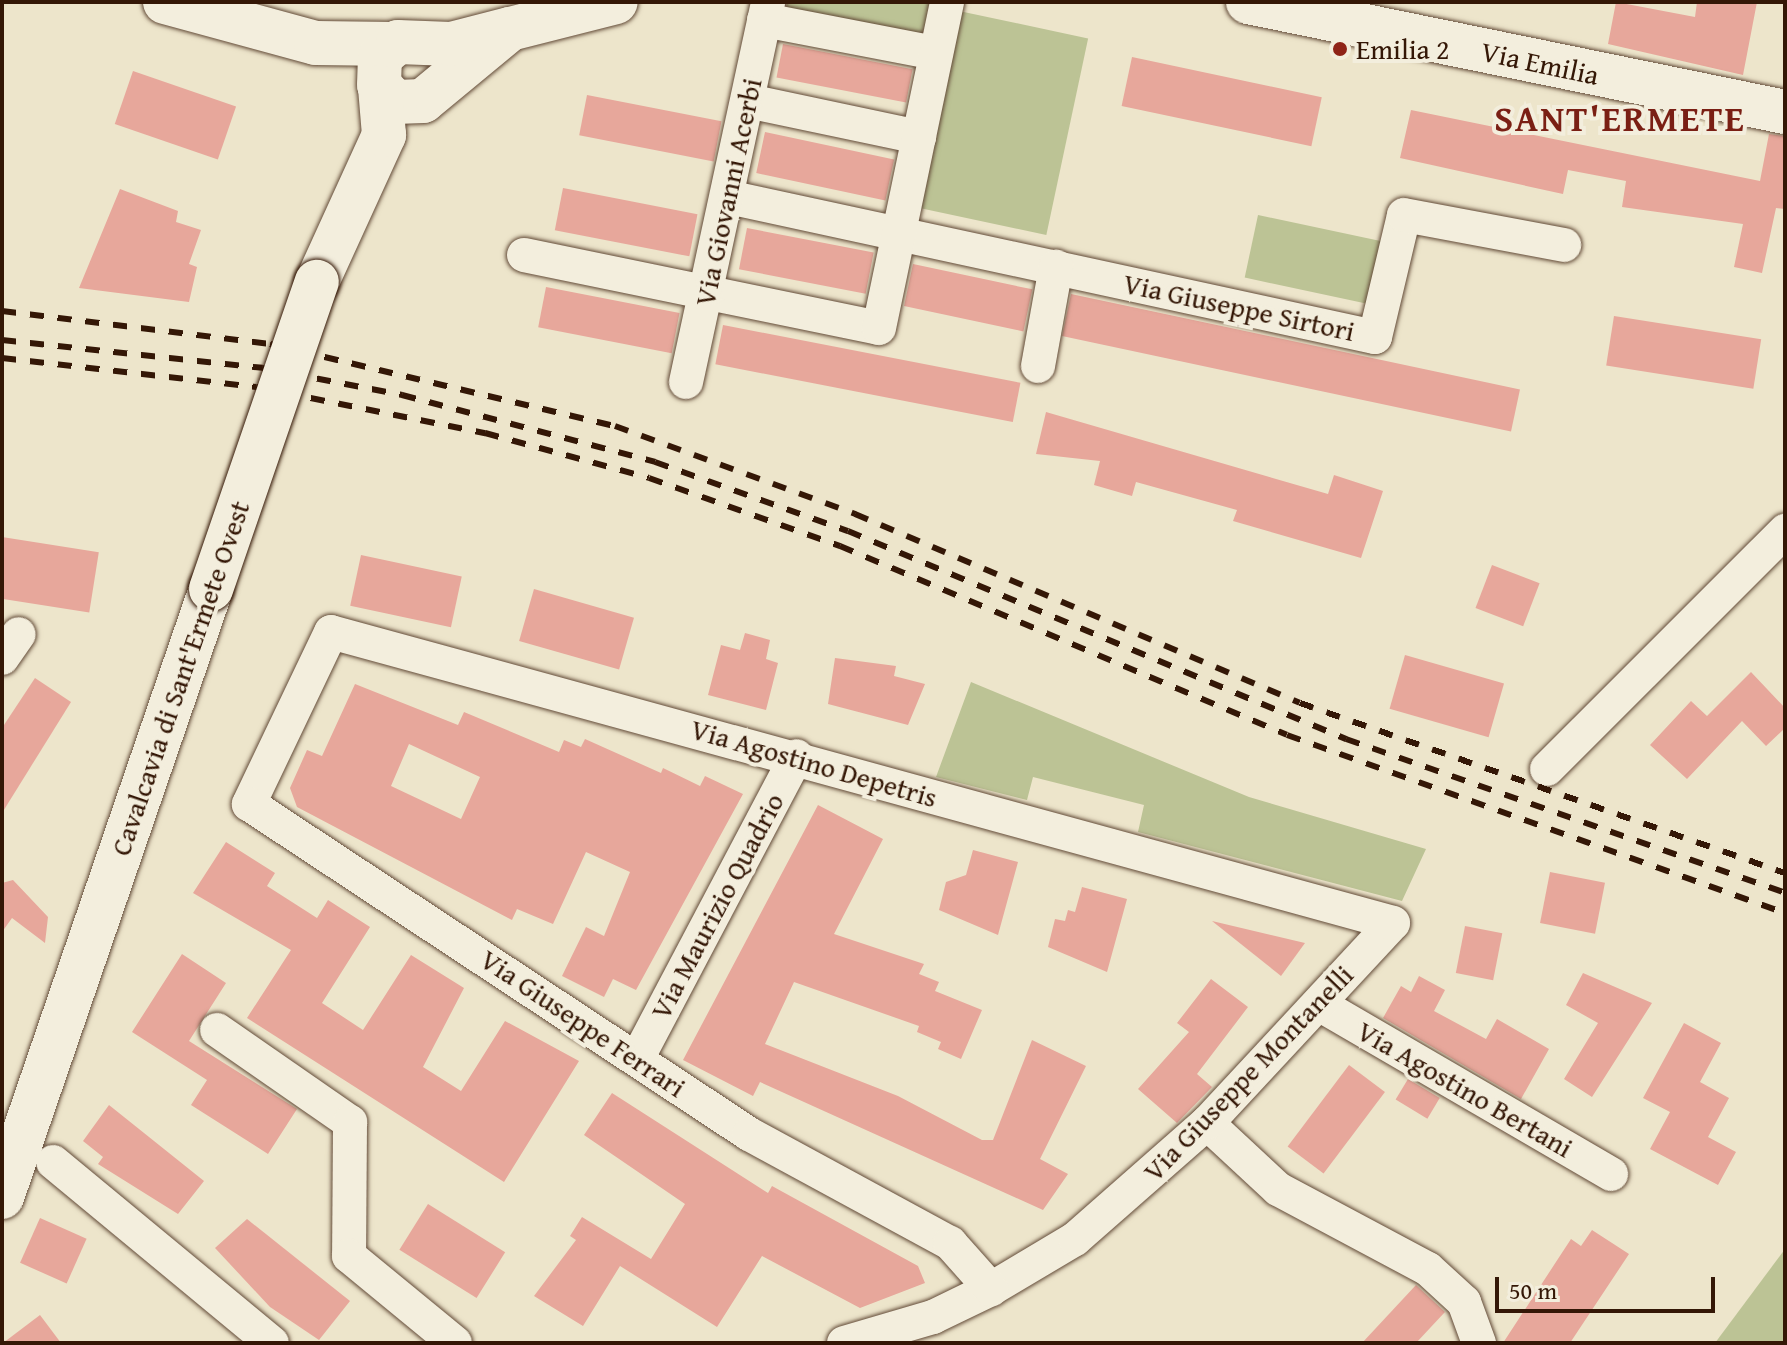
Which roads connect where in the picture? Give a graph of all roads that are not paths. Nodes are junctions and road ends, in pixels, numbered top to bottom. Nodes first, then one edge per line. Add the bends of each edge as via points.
1 (165, 2) edge
2 (616, 2) edge
3 (947, 2) edge
4 (1248, 2) edge
5 (766, 11) edge
6 (510, 29) junction
7 (936, 53) junction
8 (393, 64) junction
9 (431, 91) junction
10 (748, 101) junction
11 (1785, 112) edge
12 (919, 137) junction
13 (373, 165) junction
14 (728, 197) junction
15 (900, 233) junction
16 (1564, 245) dead end
17 (524, 255) dead end
18 (1056, 267) junction
19 (706, 293) junction
20 (1038, 366) dead end
21 (686, 382) dead end
22 (1785, 531) edge
23 (289, 722) joint
24 (797, 756) junction
25 (1547, 769) dead end
26 (1393, 923) joint
27 (1319, 1004) junction
28 (217, 1030) dead end
29 (638, 1057) junction
30 (1207, 1123) junction
31 (53, 1162) dead end
32 (1611, 1174) dead end
33 (2, 1197) edge
34 (991, 1289) junction
35 (272, 1343) edge
36 (455, 1343) edge
37 (844, 1343) edge
38 (1479, 1343) edge

1 - 8 street
2 - 6 street
3 - 7 street
4 - 11 street, Via Emilia
5 - 7 street
5 - 10 street, Via Giovanni Acerbi
6 - 8 street
6 - 9 street
7 - 12 street
8 - 9 street via 395,102
8 - 9 street via 436,58
8 - 13 street via 386,120
9 - 13 street
10 - 12 street
10 - 14 street, Via Giovanni Acerbi
12 - 15 street
13 - 33 street, Cavalcavia di Sant'Ermete Ovest, bridge via 317,282
14 - 15 street, Via Giuseppe Sirtori
14 - 19 street, Via Giovanni Acerbi
15 - 18 street, Via Giuseppe Sirtori
15 - 19 street via 879,328
16 - 18 street, Via Giuseppe Sirtori via 1404,215 1375,337
17 - 19 street
18 - 20 street
19 - 21 street, Via Giovanni Acerbi
22 - 25 street
23 - 24 street, Via Agostino Depetris via 331,632
23 - 29 street, Via Giuseppe Ferrari via 249,804
24 - 26 street, Via Agostino Depetris
24 - 29 street, Via Maurizio Quadrio
26 - 27 street, Via Giuseppe Montanelli
27 - 30 street, Via Giuseppe Montanelli
27 - 32 street, Via Agostino Bertani
28 - 36 street via 350,1122 349,1256
29 - 34 street, Via Giuseppe Ferrari via 780,1152 950,1243
30 - 34 street, Via Giuseppe Montanelli via 1075,1239
30 - 38 street via 1278,1189 1428,1269 1464,1302
31 - 35 street
34 - 37 street, Via Giuseppe Montanelli via 895,1332

